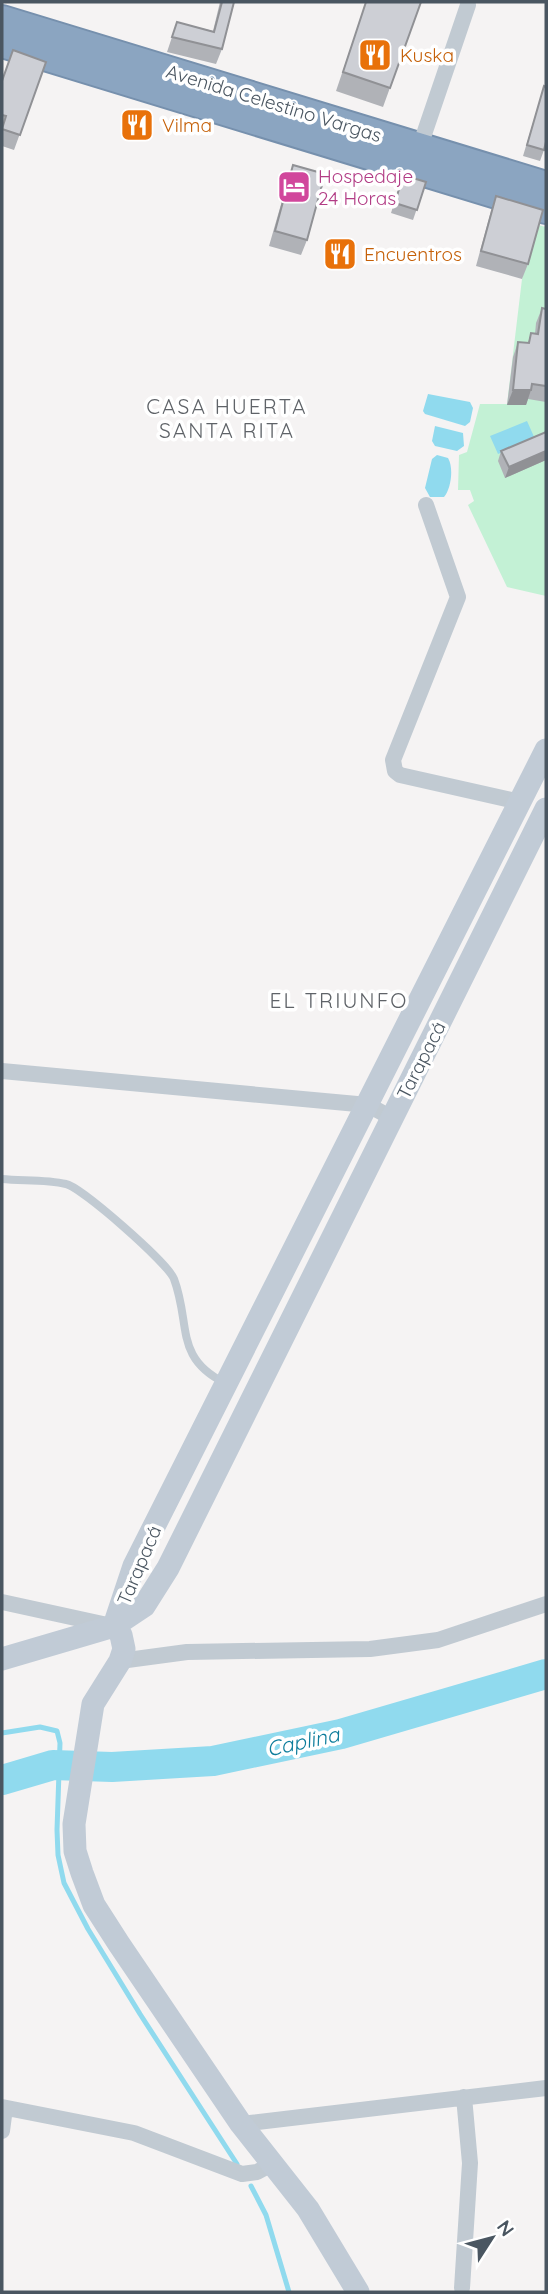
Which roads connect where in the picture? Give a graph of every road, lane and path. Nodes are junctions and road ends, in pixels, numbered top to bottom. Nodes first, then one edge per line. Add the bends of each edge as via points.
1 (468, 5) dead end
2 (2, 20) edge
3 (2, 43) edge
4 (41, 44) junction
5 (407, 150) junction
6 (538, 195) edge
7 (426, 505) dead end
8 (546, 750) edge
9 (520, 802) junction
10 (546, 808) edge
11 (507, 828) junction
12 (531, 839) junction
13 (443, 955) junction
14 (467, 966) junction
15 (2, 1072) edge
16 (368, 1105) junction
17 (391, 1118) junction
18 (2, 1179) edge
19 (226, 1383) junction
20 (253, 1396) junction
21 (2, 1602) edge
22 (546, 1604) edge
23 (114, 1626) junction
24 (2, 1659) edge
25 (120, 1661) junction
26 (546, 2088) edge
27 (464, 2097) junction
28 (4, 2107) edge
29 (241, 2124) junction
30 (2, 2131) edge
31 (272, 2164) junction
32 (462, 2288) dead end
33 (358, 2292) edge

1 - 5 street
2 - 4 highway, Avenida Celestino Vargas
3 - 4 highway, Avenida Celestino Vargas
4 - 5 highway, Avenida Celestino Vargas
5 - 6 highway, Avenida Celestino Vargas
7 - 9 street via 458,597 393,760 395,771
8 - 9 main road, Tarapacá
9 - 11 main road, Tarapacá
10 - 12 main road, Tarapacá
11 - 12 main road
11 - 13 main road, Tarapacá
12 - 14 main road, Tarapacá
13 - 14 main road
13 - 16 main road, Tarapacá
14 - 17 main road, Tarapacá
15 - 16 street
16 - 17 street
16 - 19 main road, Tarapacá
17 - 20 main road, Tarapacá
18 - 19 lane via 68,1184 146,1246 173,1277 190,1355 207,1374
19 - 20 main road
19 - 23 main road, Tarapacá via 134,1566
20 - 23 main road, Tarapacá via 168,1568 144,1606
21 - 23 street
22 - 25 street via 438,1640 370,1649 187,1652
23 - 24 main road
23 - 25 main road via 124,1648
25 - 29 main road via 93,1703 86,1731 75,1851 94,1905
26 - 27 street
27 - 29 street
27 - 32 street via 470,2162
28 - 30 street
28 - 31 street via 134,2133 242,2174
29 - 31 main road
31 - 33 main road via 308,2209

